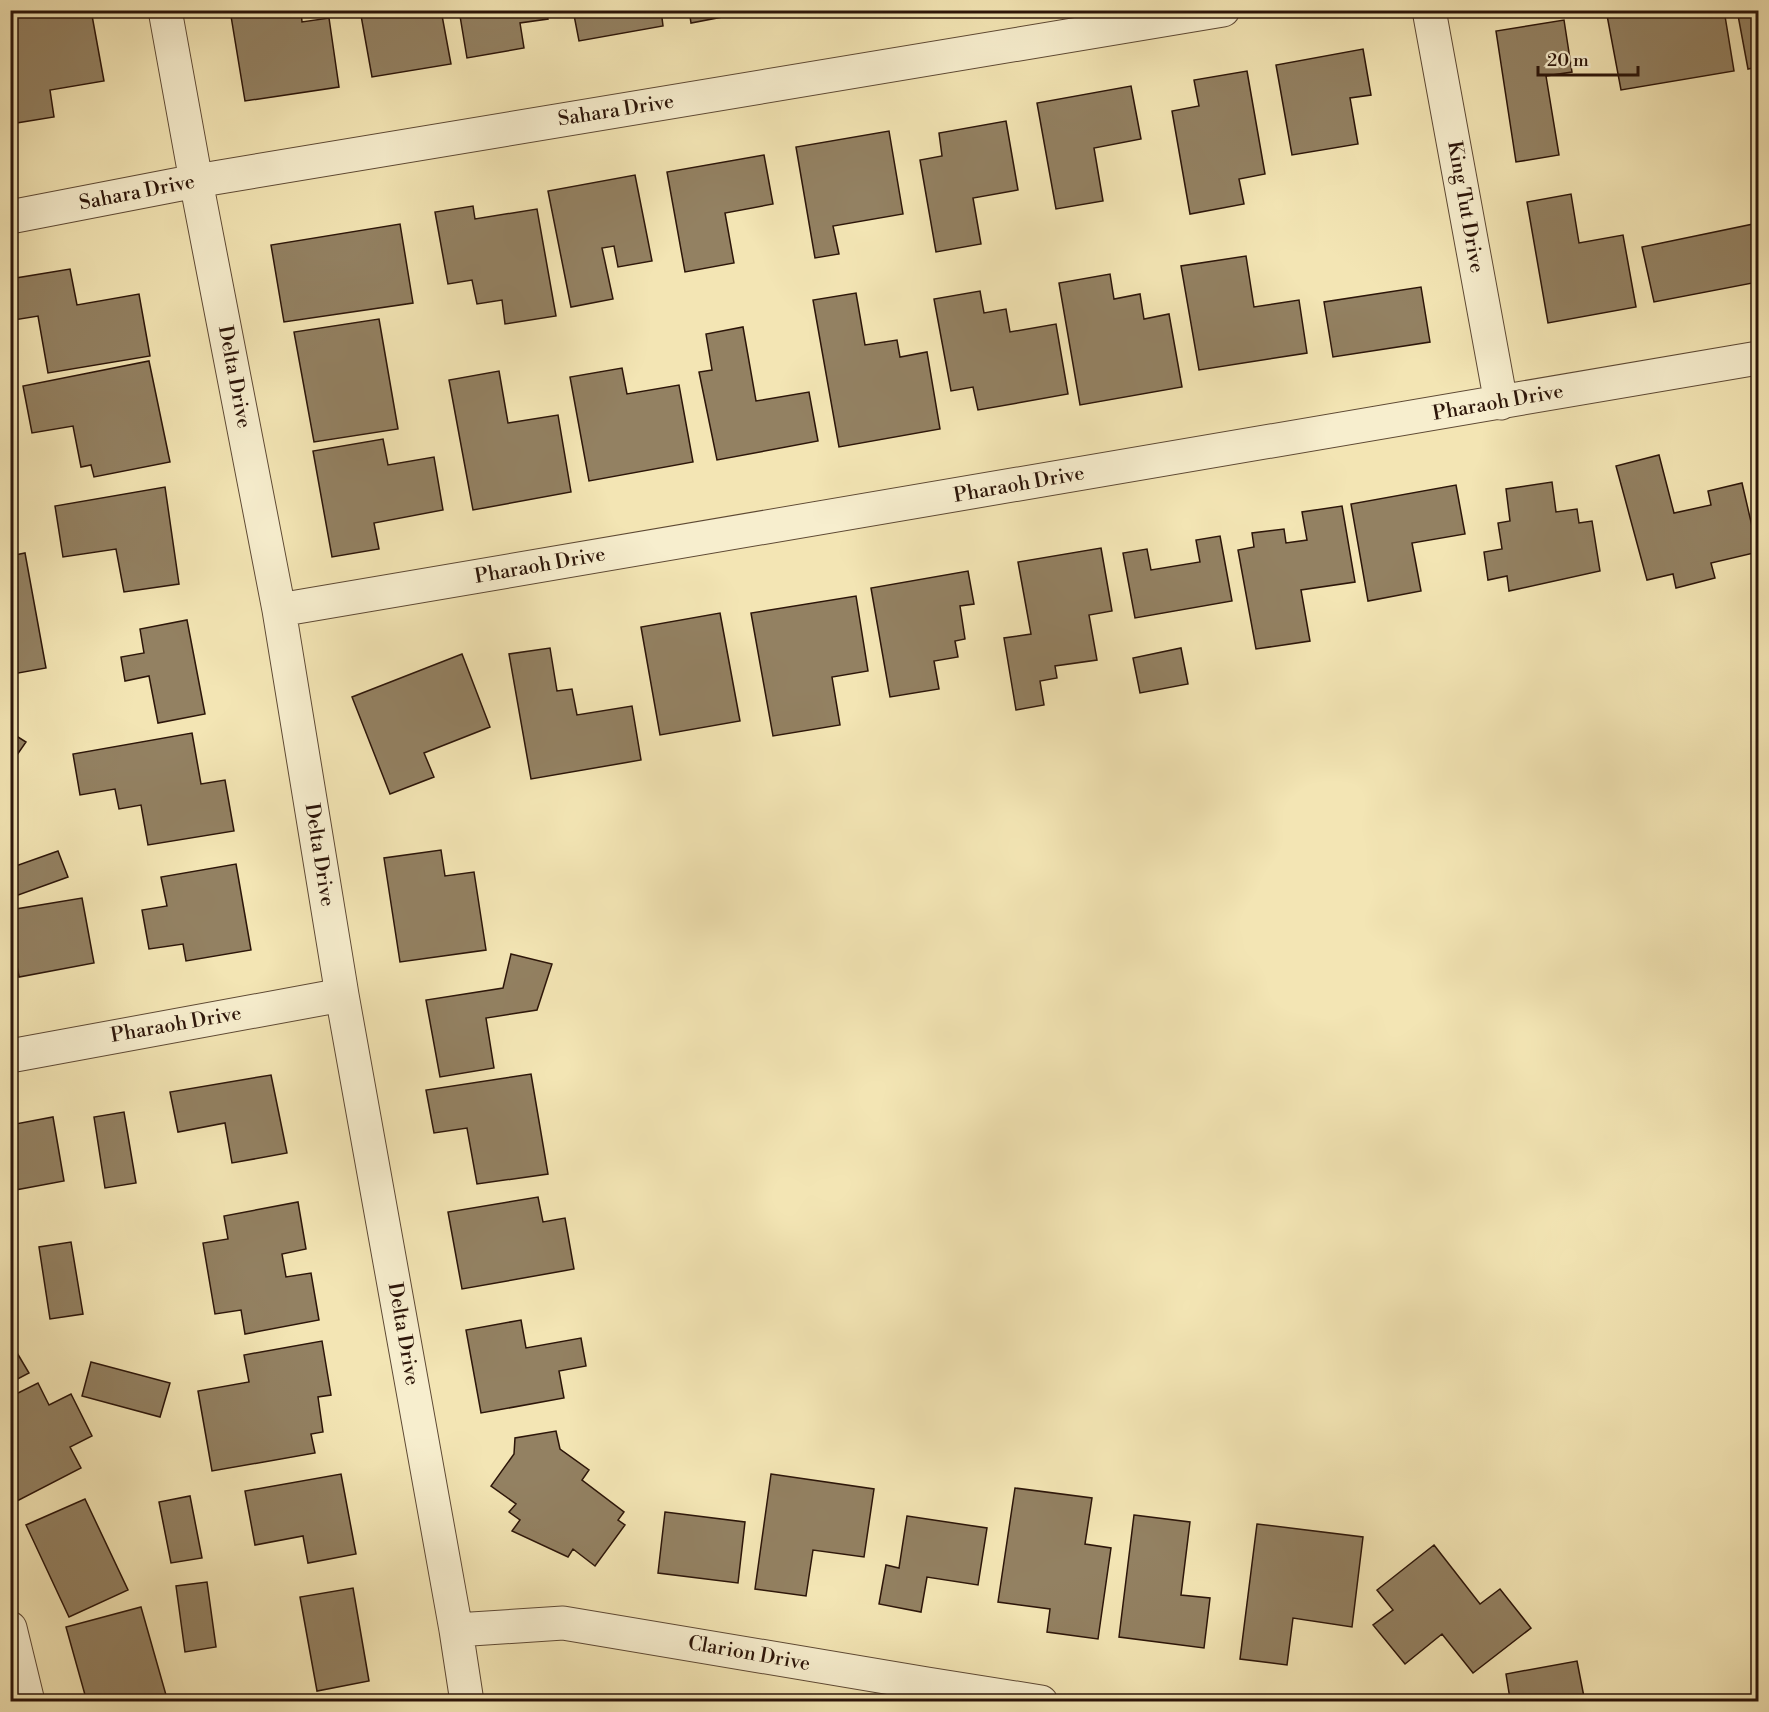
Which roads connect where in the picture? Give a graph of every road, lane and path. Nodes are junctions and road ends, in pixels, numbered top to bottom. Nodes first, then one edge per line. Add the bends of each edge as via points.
1 (165, 10) edge
2 (1222, 10) edge
3 (1428, 10) edge
4 (196, 181) junction
5 (10, 217) edge
6 (1758, 358) edge
7 (1501, 403) junction
8 (279, 610) junction
9 (342, 995) junction
10 (10, 1056) edge
11 (10, 1628) edge
12 (456, 1630) junction
13 (927, 1693) edge
14 (28, 1701) edge
15 (466, 1701) edge
16 (1041, 1701) edge

1 - 4 street, Delta Drive
2 - 4 street, Sahara Drive
3 - 7 street, King Tut Drive
4 - 5 street, Sahara Drive
4 - 8 street, Delta Drive
6 - 7 street, Pharaoh Drive
7 - 8 street, Pharaoh Drive
8 - 9 street, Delta Drive
9 - 10 street, Pharaoh Drive
9 - 12 street, Delta Drive
11 - 14 street
12 - 13 street, Clarion Drive via 563,1623
12 - 15 street, Delta Drive
13 - 16 street, Clarion Drive

